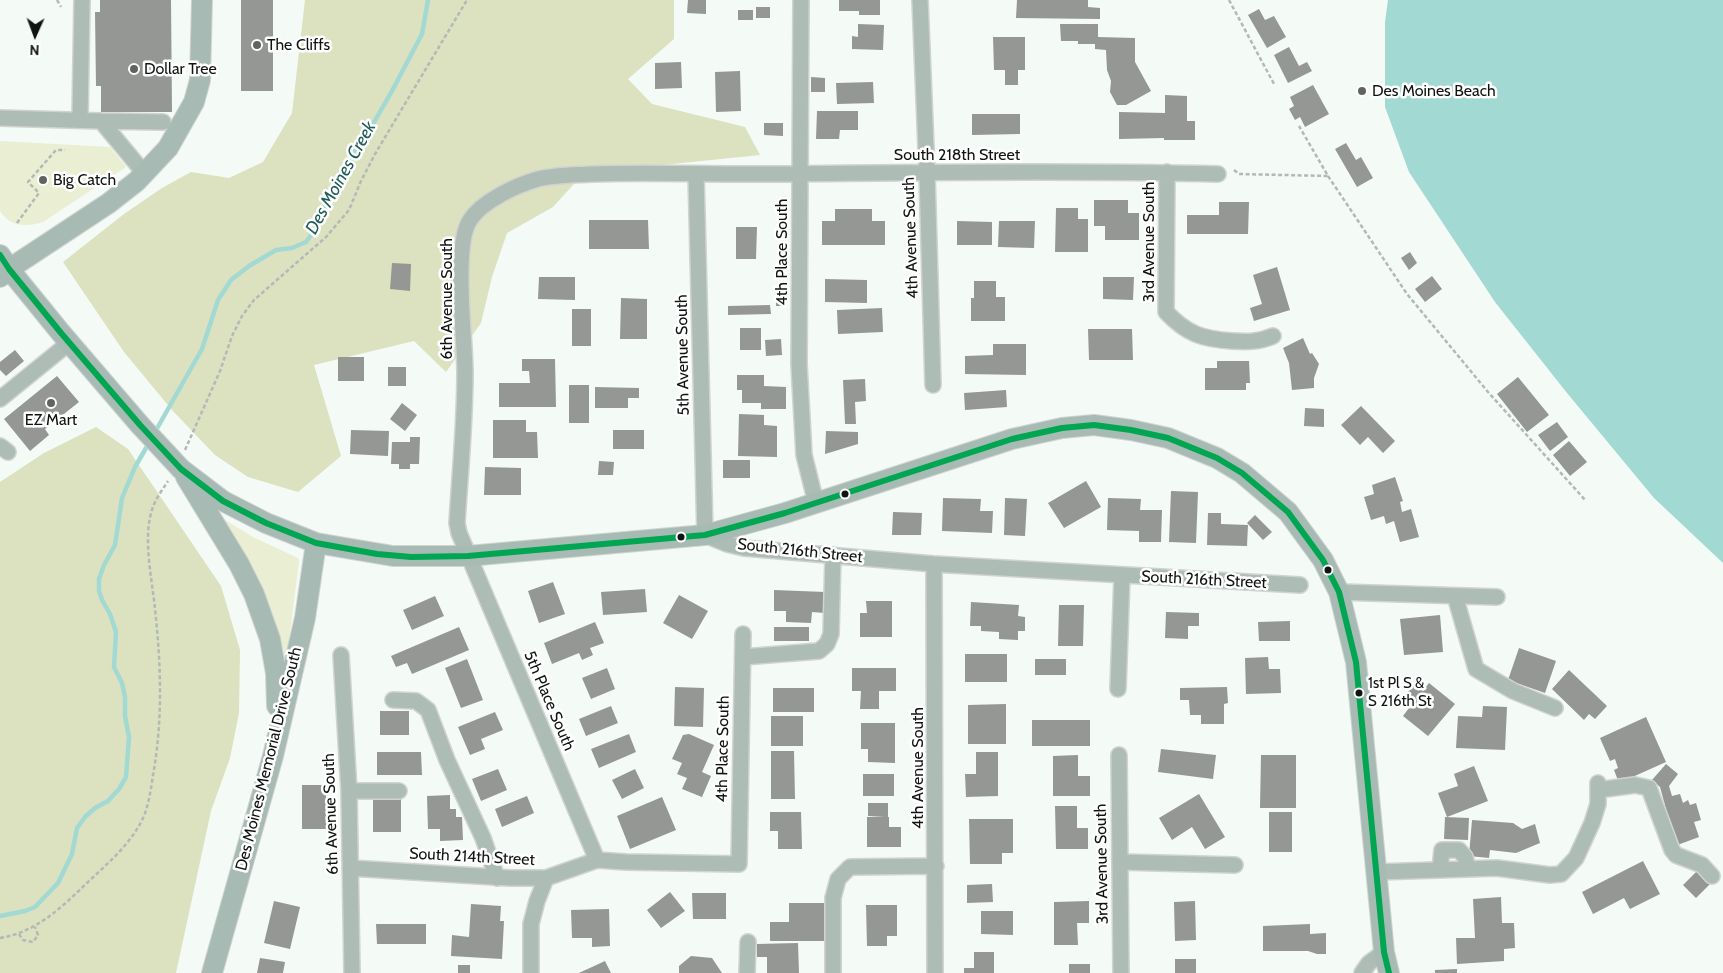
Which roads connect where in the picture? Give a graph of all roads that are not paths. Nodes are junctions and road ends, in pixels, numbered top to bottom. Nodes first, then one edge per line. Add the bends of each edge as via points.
1 (82, 0) edge
2 (202, 0) edge
3 (801, 0) edge
4 (920, 0) edge
5 (0, 118) edge
6 (80, 120) junction
7 (101, 121) junction
8 (163, 122) dead end
9 (1225, 170) road end
10 (1167, 172) junction
11 (927, 173) junction
12 (145, 174) junction
13 (696, 174) junction
14 (800, 174) junction
15 (3, 267) edge
16 (1273, 336) dead end
17 (69, 343) junction
18 (932, 385) dead end
19 (0, 398) edge
20 (181, 469) junction
21 (816, 502) junction
22 (705, 535) junction
23 (316, 542) junction
24 (833, 555) junction
25 (468, 556) junction
26 (934, 564) junction
27 (1122, 576) junction
28 (1300, 585) dead end
29 (1339, 592) junction
30 (1455, 596) junction
31 (1497, 597) dead end
32 (743, 634) dead end
33 (341, 654) dead end
34 (743, 657) junction
35 (1118, 689) dead end
36 (393, 700) dead end
37 (1555, 708) dead end
38 (1118, 755) dead end
39 (273, 756) junction
40 (348, 790) junction
41 (399, 792) dead end
42 (597, 860) junction
43 (1120, 862) junction
44 (738, 864) joint
45 (1235, 865) dead end
46 (936, 866) junction
47 (350, 868) junction
48 (1377, 872) junction
49 (1712, 876) dead end
50 (497, 878) junction
51 (546, 878) junction
52 (748, 942) dead end
53 (1384, 952) junction
54 (212, 973) edge
55 (352, 973) edge
56 (531, 973) edge
57 (747, 973) edge
58 (832, 973) edge
59 (935, 973) edge
60 (1121, 973) edge
61 (1362, 973) edge
62 (1389, 973) edge

1 - 6 street
2 - 12 main road via 200,80 194,102 168,148
3 - 14 street, 4th Place South
4 - 11 street, 4th Avenue South
5 - 6 street
6 - 7 street
7 - 8 street
7 - 12 street
9 - 10 street, South 218th Street
10 - 11 street, South 218th Street
10 - 16 street, 3rd Avenue South via 1166,312 1185,328 1206,338 1253,342
11 - 14 street, South 218th Street
11 - 18 street, 4th Avenue South
12 - 15 main road via 109,203
13 - 14 street, South 218th Street
13 - 22 street, 5th Avenue South
13 - 25 street, 6th Avenue South via 635,172 538,179 505,192 472,217 465,229 462,246 464,447 457,523
14 - 21 street, 4th Place South via 800,373 804,456
15 - 17 main road
17 - 19 street
17 - 20 main road, bridge
20 - 23 main road, South 216th Street via 223,501 266,523
20 - 39 main road via 239,564 270,639 277,691
21 - 22 main road
21 - 29 main road via 1020,437 1094,425 1131,430 1168,438 1217,458 1242,473 1288,512 1323,560
22 - 24 street, South 216th Street via 744,548
22 - 25 main road, South 216th Street
23 - 25 main road, South 216th Street via 393,556
23 - 39 main road, Des Moines Memorial Drive South via 305,618
24 - 26 street, South 216th Street
24 - 34 street via 831,634 827,644 819,651
25 - 42 street, 5th Place South
26 - 27 street, South 216th Street
26 - 46 street, 4th Avenue South
27 - 28 street, South 216th Street
27 - 35 street
29 - 30 street
29 - 48 main road via 1356,662
30 - 31 street
30 - 37 street via 1476,669 1513,691
32 - 34 street, 4th Place South
33 - 40 street, 6th Avenue South
34 - 44 street, 4th Place South
36 - 50 street via 416,701 428,710
38 - 43 street, 3rd Avenue South
39 - 54 main road, Des Moines Memorial Drive South
40 - 41 street
40 - 47 street, 6th Avenue South
42 - 44 street, South 214th Street
42 - 51 street, South 214th Street
43 - 45 street
43 - 60 street, 3rd Avenue South
46 - 58 street via 850,867 838,879 833,898
46 - 59 street, 4th Avenue South
47 - 50 street, South 214th Street
47 - 55 street, 6th Avenue South
48 - 49 street via 1497,868 1561,874 1576,858 1592,823 1598,804 1598,786 1635,785 1649,788 1676,855 1702,866
48 - 53 main road
50 - 51 street, South 214th Street
51 - 56 street via 531,924
52 - 57 street
53 - 61 street
53 - 62 main road

